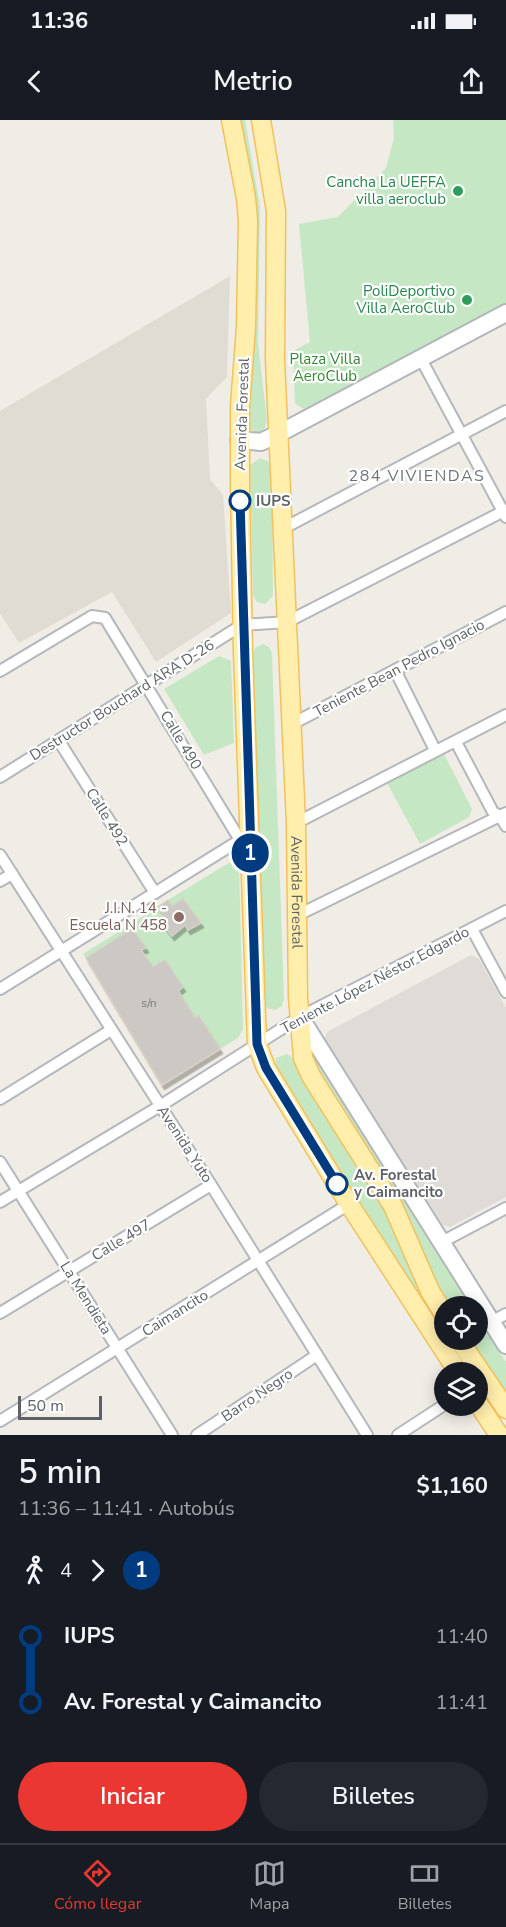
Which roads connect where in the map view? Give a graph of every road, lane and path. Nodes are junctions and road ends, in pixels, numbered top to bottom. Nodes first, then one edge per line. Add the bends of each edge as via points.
1 (231, 120) edge
2 (261, 120) edge
3 (506, 313) edge
4 (421, 359) junction
5 (506, 411) edge
6 (280, 434) junction
7 (461, 435) junction
8 (239, 440) junction
9 (505, 513) edge
10 (284, 528) junction
11 (506, 612) edge
12 (287, 622) junction
13 (242, 625) junction
14 (395, 670) junction
15 (0, 671) edge
16 (148, 685) junction
17 (506, 715) edge
18 (292, 724) junction
19 (59, 741) junction
20 (456, 742) junction
21 (435, 750) junction
22 (0, 777) edge
23 (503, 814) edge
24 (296, 823) junction
25 (506, 826) edge
26 (245, 840) junction
27 (0, 855) edge
28 (12, 874) junction
29 (0, 881) edge
30 (155, 893) junction
31 (506, 911) edge
32 (296, 916) junction
33 (472, 929) junction
34 (61, 951) junction
35 (0, 989) edge
36 (506, 992) edge
37 (300, 1017) junction
38 (111, 1030) junction
39 (257, 1044) junction
40 (0, 1099) edge
41 (160, 1106) junction
42 (0, 1162) edge
43 (211, 1185) junction
44 (18, 1191) junction
45 (0, 1202) edge
46 (349, 1204) junction
47 (506, 1208) edge
48 (440, 1243) junction
49 (259, 1261) junction
50 (69, 1271) junction
51 (434, 1298) edge
52 (0, 1314) edge
53 (499, 1318) edge
54 (506, 1345) edge
55 (118, 1349) junction
56 (466, 1350) edge
57 (317, 1355) junction
58 (452, 1362) edge
59 (506, 1409) edge
60 (434, 1412) edge
61 (486, 1416) edge
62 (0, 1421) edge
63 (172, 1435) edge
64 (198, 1435) edge
65 (367, 1435) edge
66 (398, 1435) edge
67 (499, 1435) edge

1 - 8 main road, Avenida Forestal via 248,221
2 - 6 main road, Avenida Forestal via 276,211 275,360
3 - 4 street
4 - 6 street
4 - 7 street
5 - 7 street
6 - 8 street via 261,442
6 - 10 main road, Avenida Forestal
7 - 9 street
7 - 10 street
8 - 13 main road, Avenida Forestal
9 - 12 street, Destructor Bouchard ARA D-26
10 - 12 main road, Avenida Forestal
11 - 14 street, Teniente Bean Pedro Ignacio
12 - 13 street, Destructor Bouchard ARA D-26
12 - 18 main road, Avenida Forestal
13 - 16 street, Destructor Bouchard ARA D-26
13 - 26 main road, Avenida Forestal
14 - 18 street, Teniente Bean Pedro Ignacio
14 - 21 street
15 - 16 street, Calle 490 via 98,615 105,618
16 - 19 street, Destructor Bouchard ARA D-26
16 - 26 street, Calle 490
17 - 20 street
18 - 24 main road, Avenida Forestal
19 - 22 street, Destructor Bouchard ARA D-26
19 - 30 street, Calle 492
20 - 21 street
20 - 23 street via 493,812
21 - 24 street
23 - 25 street
23 - 32 street
24 - 32 main road, Avenida Forestal
26 - 30 street
26 - 39 main road, Avenida Forestal
27 - 28 street, Avenida Yuto
28 - 29 street
28 - 34 street, Avenida Yuto
30 - 34 street
31 - 33 street, Teniente López Néstor Edgardo
32 - 37 main road, Avenida Forestal
33 - 36 street
33 - 37 street, Teniente López Néstor Edgardo
34 - 35 street
34 - 38 street, Avenida Yuto
37 - 39 street, Teniente López Néstor Edgardo
37 - 48 street, Avenida Forestal
37 - 51 main road, Avenida Forestal via 303,1058 311,1076 393,1206
38 - 40 street
38 - 41 street, Avenida Yuto
39 - 41 street, Teniente López Néstor Edgardo
39 - 46 main road, Avenida Forestal via 266,1068
41 - 43 street, Avenida Yuto
41 - 44 street, Teniente López Néstor Edgardo
42 - 44 street, La Mendieta
43 - 49 street, Avenida Yuto
43 - 50 street, Calle 497
44 - 45 street, Teniente López Néstor Edgardo
44 - 50 street, La Mendieta
46 - 49 street, Caimancito
46 - 58 main road, Avenida Forestal
47 - 48 street
48 - 53 street, Avenida Forestal
49 - 55 street, Caimancito
49 - 57 street, Avenida Yuto
50 - 52 street, Calle 497
50 - 55 street, La Mendieta
53 - 54 street, Avenida Forestal
55 - 62 street, Caimancito
55 - 63 street, La Mendieta
56 - 59 main road
57 - 64 street, Barro Negro
57 - 65 street, Avenida Yuto
60 - 66 street
61 - 67 main road

